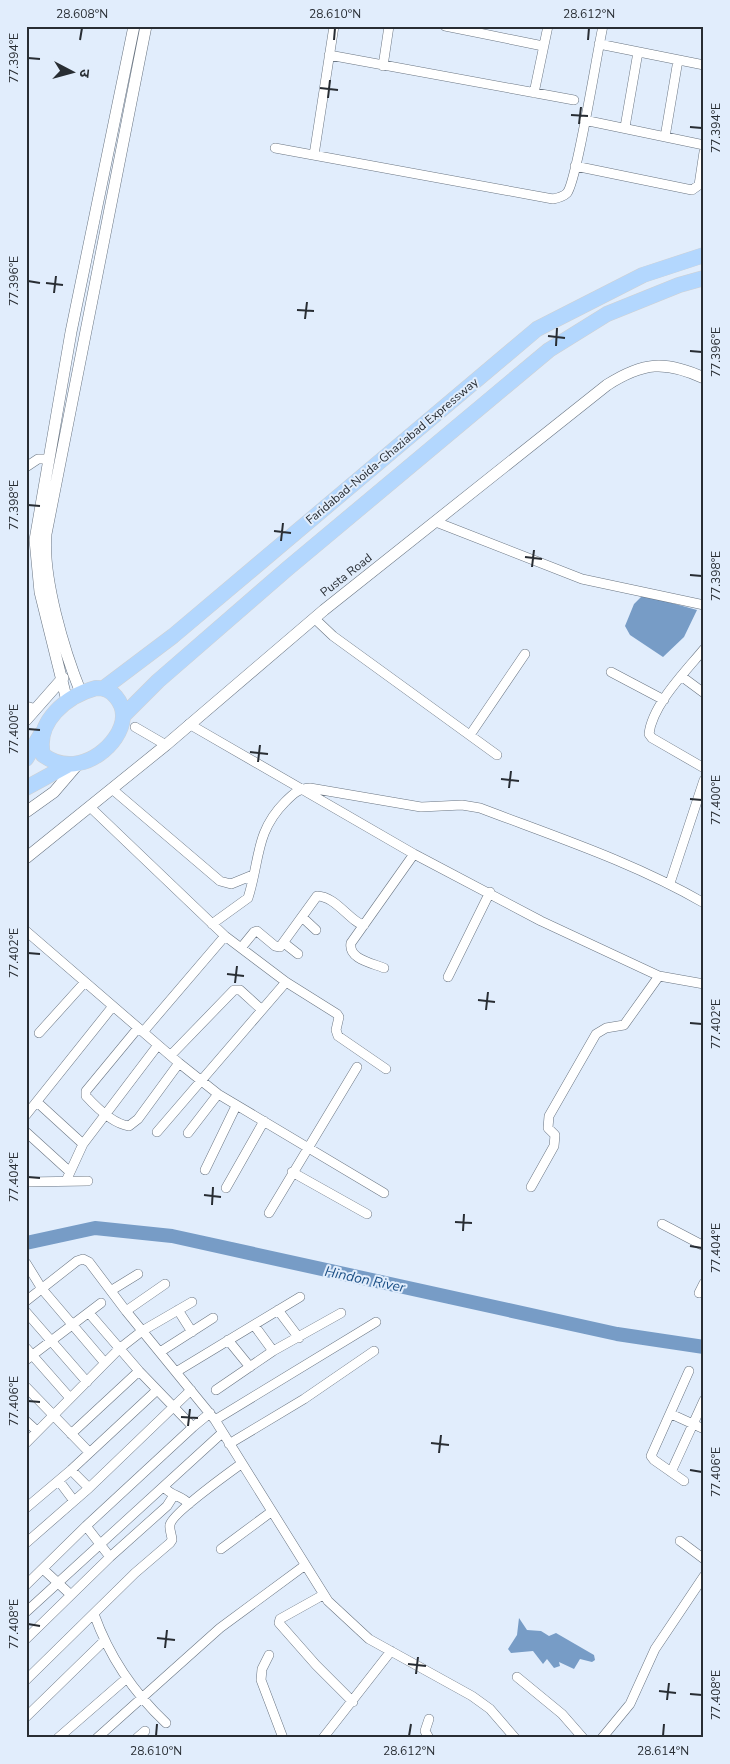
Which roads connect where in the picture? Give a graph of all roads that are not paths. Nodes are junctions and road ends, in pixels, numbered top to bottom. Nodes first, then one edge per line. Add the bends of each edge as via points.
1 (134, 26) edge
2 (146, 26) edge
3 (334, 26) edge
4 (390, 26) edge
5 (445, 26) edge
6 (548, 26) edge
7 (603, 26) edge
8 (599, 44) junction
9 (544, 46) junction
10 (638, 52) junction
11 (330, 55) junction
12 (678, 60) junction
13 (704, 65) edge
14 (383, 66) junction
15 (534, 93) junction
16 (574, 100) dead end
17 (584, 120) junction
18 (625, 128) junction
19 (665, 137) junction
20 (704, 145) edge
21 (274, 148) dead end
22 (704, 152) edge
23 (314, 155) junction
24 (575, 166) junction
25 (704, 255) edge
26 (704, 278) edge
27 (704, 378) edge
28 (48, 459) junction
29 (26, 468) edge
30 (436, 522) junction
31 (43, 578) junction
32 (704, 605) edge
33 (314, 618) junction
34 (704, 649) edge
35 (525, 654) dead end
36 (611, 672) dead end
37 (681, 676) junction
38 (63, 678) junction
39 (104, 688) junction
40 (81, 693) junction
41 (704, 694) edge
42 (664, 700) junction
43 (67, 702) junction
44 (31, 708) edge
45 (124, 715) junction
46 (26, 720) edge
47 (189, 724) junction
48 (135, 727) dead end
49 (42, 731) junction
50 (470, 735) junction
51 (166, 745) junction
52 (497, 755) dead end
53 (26, 759) edge
54 (75, 764) junction
55 (704, 768) edge
56 (704, 780) edge
57 (26, 788) edge
58 (112, 788) junction
59 (298, 789) junction
60 (90, 807) junction
61 (26, 812) edge
62 (414, 854) junction
63 (26, 858) edge
64 (252, 875) junction
65 (670, 883) junction
66 (490, 892) junction
67 (704, 903) edge
68 (302, 917) junction
69 (212, 924) junction
70 (364, 925) junction
71 (316, 930) dead end
72 (26, 931) edge
73 (225, 936) junction
74 (284, 943) junction
75 (241, 948) junction
76 (298, 954) dead end
77 (384, 968) dead end
78 (659, 976) junction
79 (448, 977) dead end
80 (85, 982) junction
81 (286, 982) junction
82 (704, 984) edge
83 (113, 1006) junction
84 (262, 1010) junction
85 (141, 1030) junction
86 (39, 1033) dead end
87 (158, 1045) junction
88 (171, 1055) junction
89 (179, 1063) junction
90 (357, 1067) dead end
91 (386, 1069) dead end
92 (202, 1082) junction
93 (218, 1094) junction
94 (37, 1102) junction
95 (236, 1106) junction
96 (107, 1114) junction
97 (26, 1116) edge
98 (264, 1121) junction
99 (26, 1132) edge
100 (157, 1132) dead end
101 (188, 1133) dead end
102 (83, 1144) junction
103 (307, 1147) junction
104 (205, 1170) dead end
105 (292, 1172) junction
106 (68, 1176) junction
107 (28, 1180) edge
108 (88, 1181) dead end
109 (531, 1187) dead end
110 (226, 1188) dead end
111 (384, 1193) dead end
112 (269, 1213) dead end
113 (367, 1214) dead end
114 (662, 1224) dead end
115 (704, 1246) edge
116 (26, 1263) edge
117 (138, 1274) dead end
118 (704, 1283) edge
119 (165, 1284) dead end
120 (42, 1289) junction
121 (112, 1290) junction
122 (699, 1293) dead end
123 (300, 1297) dead end
124 (26, 1301) edge
125 (192, 1302) dead end
126 (102, 1303) dead end
127 (178, 1310) junction
128 (278, 1310) junction
129 (126, 1311) junction
130 (26, 1312) edge
131 (89, 1313) junction
132 (341, 1313) dead end
133 (213, 1318) dead end
134 (376, 1322) dead end
135 (72, 1324) junction
136 (254, 1325) junction
137 (142, 1331) junction
138 (192, 1332) junction
139 (299, 1338) junction
140 (228, 1340) junction
141 (50, 1341) junction
142 (120, 1349) junction
143 (273, 1351) junction
144 (160, 1352) junction
145 (374, 1352) dead end
146 (28, 1354) edge
147 (105, 1363) junction
148 (250, 1367) junction
149 (139, 1371) junction
150 (176, 1372) junction
151 (689, 1372) dead end
152 (87, 1382) junction
153 (26, 1387) edge
154 (191, 1390) junction
155 (216, 1390) dead end
156 (156, 1391) junction
157 (70, 1398) junction
158 (704, 1402) edge
159 (173, 1407) junction
160 (671, 1414) junction
161 (52, 1415) junction
162 (213, 1416) junction
163 (26, 1421) edge
164 (695, 1424) junction
165 (193, 1428) junction
166 (704, 1429) edge
167 (36, 1431) junction
168 (222, 1433) junction
169 (71, 1434) junction
170 (26, 1443) edge
171 (229, 1444) junction
172 (89, 1452) junction
173 (241, 1464) junction
174 (71, 1470) junction
175 (672, 1472) junction
176 (59, 1481) junction
177 (684, 1481) dead end
178 (164, 1487) junction
179 (89, 1488) junction
180 (174, 1495) junction
181 (74, 1500) junction
182 (189, 1504) junction
183 (26, 1508) edge
184 (271, 1512) junction
185 (86, 1526) junction
186 (680, 1541) dead end
187 (26, 1543) edge
188 (101, 1545) junction
189 (221, 1549) dead end
190 (110, 1557) junction
191 (704, 1559) edge
192 (304, 1566) junction
193 (43, 1569) junction
194 (704, 1576) edge
195 (59, 1582) junction
196 (26, 1585) edge
197 (71, 1594) junction
198 (323, 1595) junction
199 (26, 1612) edge
200 (94, 1614) junction
201 (26, 1639) edge
202 (104, 1641) junction
203 (391, 1651) junction
204 (268, 1655) dead end
205 (517, 1677) dead end
206 (127, 1678) junction
207 (26, 1680) edge
208 (141, 1700) junction
209 (353, 1702) junction
210 (26, 1717) edge
211 (429, 1719) dead end
212 (166, 1723) dead end
213 (145, 1731) dead end
214 (58, 1738) edge
215 (97, 1738) edge
216 (137, 1738) edge
217 (283, 1738) edge
218 (323, 1738) edge
219 (429, 1738) edge
220 (515, 1738) edge
221 (582, 1738) edge
222 (602, 1738) edge

1 - 28 street
2 - 31 street via 49,513
3 - 11 street
4 - 14 street
5 - 9 street
6 - 9 street
7 - 8 street
8 - 10 street
8 - 17 street
9 - 15 street
10 - 12 street
10 - 18 street
11 - 14 street
11 - 23 street
12 - 13 street
12 - 19 street
14 - 15 street
15 - 16 street
17 - 18 street
17 - 24 street
18 - 19 street
19 - 20 street
21 - 23 street
22 - 24 street via 698,185 692,190
23 - 24 street via 553,200 568,192
25 - 39 main road, Faridabad-Noida-Ghaziabad Expressway via 643,275 537,329 173,636
26 - 45 main road, Faridabad-Noida-Ghaziabad Expressway via 679,284 607,314 549,350 165,675
27 - 30 street, Pusta Road via 678,367 660,365 625,373
28 - 29 street via 38,459
28 - 31 street via 35,540
30 - 32 street via 582,579
30 - 33 street, Pusta Road
31 - 38 street
31 - 40 street
33 - 47 street, Pusta Road
33 - 50 street via 333,636
34 - 37 street
35 - 50 street
36 - 42 street
37 - 41 street
37 - 42 street
38 - 43 street
38 - 44 street
39 - 40 main road
39 - 45 main road via 121,704
40 - 43 main road
42 - 55 street via 651,724 650,736
43 - 49 main road
44 - 46 street
45 - 54 main road via 122,728 115,739 96,754
47 - 51 street, Pusta Road
47 - 59 street
48 - 51 street
49 - 53 main road
49 - 54 main road via 40,746 43,755 60,764
50 - 52 street
51 - 58 street, Pusta Road
54 - 57 main road
54 - 61 street via 54,792
56 - 65 street
58 - 60 street, Pusta Road
58 - 64 street via 220,881 231,884
59 - 62 street
59 - 64 street via 266,825
59 - 65 street via 323,789 421,807 472,806
60 - 63 street, Pusta Road
60 - 69 street
62 - 66 street
62 - 70 street
64 - 69 street via 248,898
65 - 67 street
66 - 78 street via 541,921
66 - 79 street
68 - 70 street via 314,898 321,896 343,909 358,924
68 - 71 street
68 - 74 street
69 - 73 street
70 - 77 street via 351,943 352,953
72 - 80 street
73 - 75 street
73 - 85 street
74 - 75 street via 277,947 257,931
74 - 76 street
75 - 81 street
78 - 82 street
78 - 109 street via 624,1025 606,1028 596,1034 550,1116 548,1128 554,1135 554,1146
80 - 83 street
80 - 86 street
81 - 84 street
81 - 91 street via 337,1014 338,1036
83 - 85 street
83 - 94 street
84 - 88 street via 240,990 234,990
84 - 92 street
85 - 87 street
85 - 96 street via 86,1091 86,1096
87 - 88 street
87 - 96 street
88 - 89 street
89 - 92 street
89 - 96 street via 134,1124 124,1125
90 - 103 street
92 - 93 street
92 - 100 street
93 - 95 street
93 - 101 street
94 - 97 street
94 - 102 street
95 - 98 street
95 - 104 street
96 - 102 street
98 - 103 street
98 - 110 street
99 - 106 street
102 - 106 street
103 - 105 street
103 - 111 street
105 - 112 street
105 - 113 street
106 - 107 street
106 - 108 street
114 - 115 street
116 - 120 street
117 - 121 street
118 - 122 street
119 - 129 street
120 - 121 street via 83,1259
120 - 124 street
120 - 135 street
121 - 129 street
123 - 128 street
125 - 127 street
126 - 131 street
127 - 137 street
127 - 138 street
128 - 136 street
128 - 139 street
129 - 137 street
130 - 141 street
131 - 135 street
131 - 142 street
132 - 139 street
133 - 138 street
134 - 162 street
135 - 141 street
135 - 147 street
136 - 140 street
136 - 143 street
137 - 142 street
137 - 144 street
138 - 144 street
139 - 143 street
140 - 148 street
140 - 150 street
141 - 146 street
141 - 152 street
142 - 147 street
142 - 149 street
143 - 148 street
144 - 150 street
145 - 171 street
146 - 157 street
147 - 152 street
148 - 155 street
149 - 156 street
149 - 169 street
150 - 154 street
151 - 160 street
152 - 157 street
153 - 161 street
154 - 159 street
154 - 162 street
156 - 159 street
156 - 172 street
157 - 161 street
158 - 164 street
159 - 165 street
159 - 179 street
160 - 164 street
160 - 175 street via 651,1456
161 - 167 street
161 - 169 street
162 - 165 street
162 - 168 street
163 - 167 street
164 - 166 street
164 - 175 street
165 - 185 street
167 - 170 street
168 - 171 street
168 - 178 street
169 - 172 street
171 - 173 street
172 - 174 street
173 - 182 street
173 - 184 street
174 - 176 street
174 - 179 street
175 - 177 street
176 - 181 street
176 - 183 street
178 - 180 street
178 - 188 street
179 - 181 street
180 - 182 street
180 - 190 street via 167,1506
181 - 187 street
182 - 200 street via 169,1525 170,1543
184 - 189 street
184 - 192 street
185 - 188 street
185 - 193 street
186 - 191 street
188 - 190 street
188 - 195 street
190 - 197 street
192 - 198 street
192 - 208 street via 220,1628
193 - 195 street
193 - 196 street
194 - 222 street via 656,1649 630,1704
195 - 197 street
195 - 199 street
197 - 201 street
198 - 203 street via 359,1632
198 - 209 street via 280,1619 279,1623
200 - 202 street
200 - 207 street
202 - 206 street
202 - 210 street
203 - 209 street
203 - 220 street via 472,1696 490,1709
204 - 217 street via 261,1680
205 - 221 street via 562,1714
206 - 208 street
206 - 214 street
208 - 212 street
208 - 215 street
209 - 218 street
211 - 219 street via 425,1730
213 - 216 street

